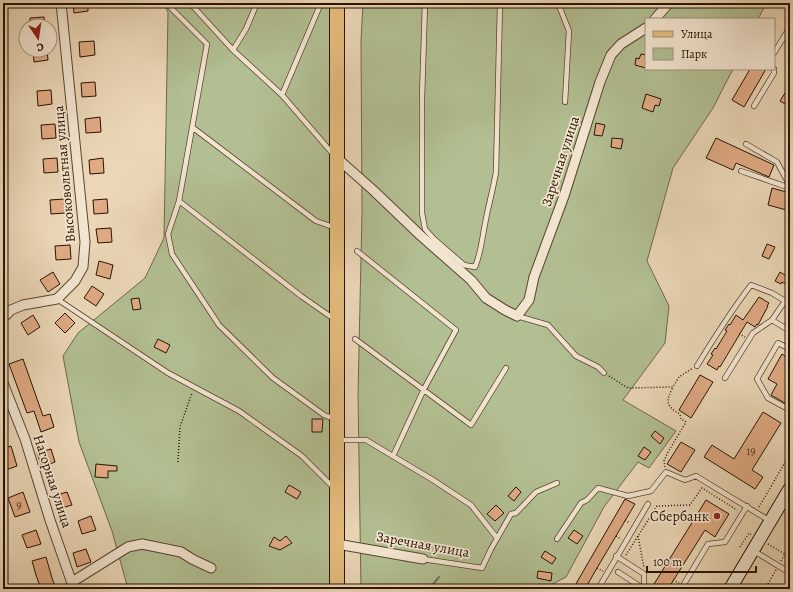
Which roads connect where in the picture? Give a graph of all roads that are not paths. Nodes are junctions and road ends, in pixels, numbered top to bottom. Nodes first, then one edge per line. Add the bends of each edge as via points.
1 (61, 3) edge
2 (166, 3) edge
3 (257, 3) edge
4 (321, 3) edge
5 (337, 3) edge
6 (425, 3) edge
7 (500, 3) edge
8 (558, 3) edge
9 (669, 3) edge
10 (193, 4) edge
11 (656, 18) edge
12 (790, 26) edge
13 (645, 29) edge
14 (233, 50) junction
15 (775, 51) edge
16 (774, 70) edge
17 (282, 95) junction
18 (565, 102) dead end
19 (754, 106) dead end
20 (192, 127) junction
21 (746, 144) dead end
22 (337, 158) junction
23 (741, 171) dead end
24 (790, 187) edge
25 (179, 201) junction
26 (337, 229) junction
27 (357, 251) dead end
28 (57, 299) junction
29 (517, 316) junction
30 (3, 318) edge
31 (772, 320) junction
32 (337, 321) junction
33 (790, 331) edge
34 (355, 340) dead end
35 (790, 349) edge
36 (697, 366) road end
37 (506, 368) dead end
38 (604, 372) road end
39 (726, 378) dead end
40 (4, 388) edge
41 (424, 390) junction
42 (790, 410) edge
43 (336, 419) junction
44 (337, 440) junction
45 (393, 456) junction
46 (557, 483) dead end
47 (790, 488) edge
48 (337, 490) junction
49 (648, 504) dead end
50 (747, 506) junction
51 (770, 521) junction
52 (497, 538) junction
53 (557, 539) dead end
54 (337, 544) junction
55 (752, 550) junction
56 (616, 556) junction
57 (423, 559) joint
58 (211, 568) dead end
59 (618, 572) dead end
60 (790, 574) edge
61 (73, 586) edge
62 (337, 589) edge
63 (597, 589) edge
64 (644, 589) edge
65 (681, 589) edge
66 (730, 589) edge

1 - 28 street, Высоковольтная улица via 85,242 82,267 75,281
2 - 20 lane via 207,44
3 - 14 lane via 246,29
4 - 17 lane
5 - 22 main road
6 - 7 lane via 422,98 424,229 464,265 474,267 480,255 496,172
8 - 18 lane via 569,31
9 - 11 street
10 - 14 lane
12 - 15 lane
13 - 29 street, Заречная улица via 621,44 610,55 564,196 534,277 529,300
14 - 17 lane
16 - 19 lane
17 - 22 lane
20 - 25 lane
20 - 26 lane via 316,221
21 - 24 lane via 777,162
22 - 26 main road
22 - 29 street via 471,280 486,298
23 - 24 lane
25 - 32 lane
25 - 43 lane via 168,234 172,254 219,325 273,378 324,415
26 - 32 main road
27 - 41 lane via 456,330
28 - 30 street via 23,305 11,310
28 - 48 lane via 168,373 239,411 302,456
29 - 38 lane via 548,325 576,356
31 - 33 lane
31 - 36 lane via 785,301 751,285
31 - 39 lane via 753,333
32 - 43 main road
34 - 41 lane
35 - 42 lane via 778,343 757,379 768,398
37 - 41 lane via 470,425
40 - 61 street, Нагорная улица via 25,440
41 - 45 lane
43 - 44 main road
44 - 45 lane via 366,440
44 - 48 main road
45 - 52 lane via 471,505
46 - 52 lane, Заречная улица via 536,492 516,513 511,514
47 - 51 main road
48 - 54 main road
49 - 56 lane
50 - 51 lane
50 - 53 lane via 696,476 684,480 666,472 652,491 628,496 598,488 581,503
50 - 65 lane via 725,542 708,544
51 - 55 main road
52 - 57 lane, Заречная улица via 482,568
54 - 57 street, Заречная улица
54 - 62 main road
55 - 60 lane
55 - 66 main road
56 - 63 lane
56 - 64 lane via 644,574
58 - 61 street via 181,552 142,544 128,547
59 - 64 lane

